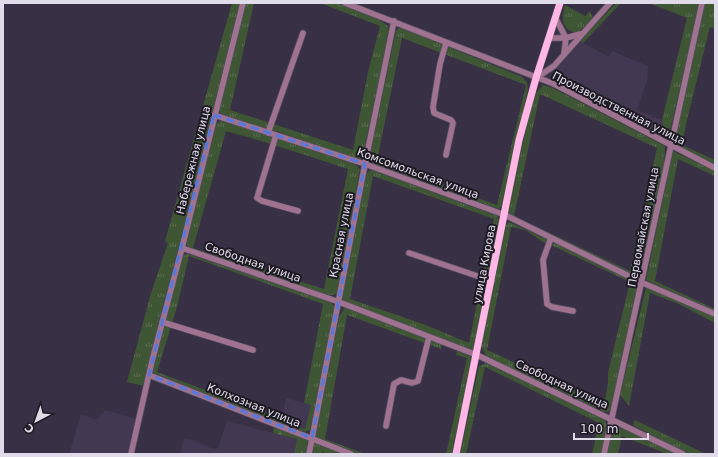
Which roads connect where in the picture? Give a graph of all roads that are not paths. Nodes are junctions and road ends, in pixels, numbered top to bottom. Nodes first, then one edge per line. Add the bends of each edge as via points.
1 (243, 3) edge
2 (345, 3) edge
3 (560, 3) edge
4 (610, 3) edge
5 (702, 3) edge
6 (556, 19) junction
7 (394, 21) junction
8 (303, 33) dead end
9 (580, 34) junction
10 (549, 38) junction
11 (566, 38) junction
12 (446, 43) junction
13 (564, 54) junction
14 (542, 61) junction
15 (554, 66) junction
16 (536, 78) junction
17 (214, 115) junction
18 (268, 133) junction
19 (276, 135) junction
20 (670, 145) junction
21 (446, 155) dead end
22 (365, 164) junction
23 (715, 168) edge
24 (298, 211) dead end
25 (505, 216) junction
26 (551, 238) junction
27 (182, 248) junction
28 (409, 253) dead end
29 (492, 281) junction
30 (643, 283) junction
31 (339, 302) junction
32 (573, 311) dead end
33 (715, 314) edge
34 (162, 322) junction
35 (429, 337) junction
36 (253, 350) dead end
37 (477, 355) junction
38 (149, 375) junction
39 (612, 419) junction
40 (386, 426) dead end
41 (312, 438) junction
42 (131, 454) edge
43 (309, 454) edge
44 (351, 454) edge
45 (456, 454) edge
46 (604, 454) edge
47 (684, 454) edge

1 - 17 street, Набережная улица
2 - 7 street, Производственная улица
3 - 6 main road, улица Кирова
4 - 9 street
5 - 20 street, Первомайская улица
6 - 10 main road, улица Кирова
6 - 11 street
7 - 12 street, Производственная улица
7 - 22 street, Красная улица
8 - 18 street
9 - 11 street
9 - 13 street
10 - 11 street
10 - 14 main road, улица Кирова
11 - 13 street
12 - 16 street, Производственная улица
12 - 21 street via 433,107 434,113 453,123
13 - 15 street
14 - 15 street
14 - 16 main road, улица Кирова
15 - 16 street
16 - 20 street, Производственная улица via 554,84
16 - 25 main road, улица Кирова via 520,140
17 - 18 street, Комсомольская улица
17 - 27 street, Набережная улица
18 - 19 street, Комсомольская улица
19 - 22 street, Комсомольская улица
19 - 24 street via 257,198
20 - 23 street, Производственная улица
20 - 30 street, Первомайская улица
22 - 25 street, Комсомольская улица
22 - 31 street, Красная улица
25 - 26 street, Комсомольская улица
25 - 29 main road, улица Кирова
26 - 30 street, Комсомольская улица
26 - 32 street via 543,260 547,304
27 - 31 street, Свободная улица
27 - 34 street, Набережная улица
28 - 29 street
29 - 37 main road, улица Кирова
30 - 33 street, Комсомольская улица
30 - 39 street, Первомайская улица
31 - 35 street, Свободная улица
31 - 41 street, Красная улица
34 - 36 street
34 - 38 street, Набережная улица
35 - 37 street, Свободная улица
35 - 40 street via 418,381 412,383 401,380 394,384
37 - 39 street, Свободная улица
37 - 45 main road, улица Кирова
38 - 41 street, Колхозная улица
38 - 42 street, Набережная улица
39 - 46 street, Первомайская улица
39 - 47 street, Свободная улица
41 - 43 street, Красная улица
41 - 44 street, Колхозная улица

